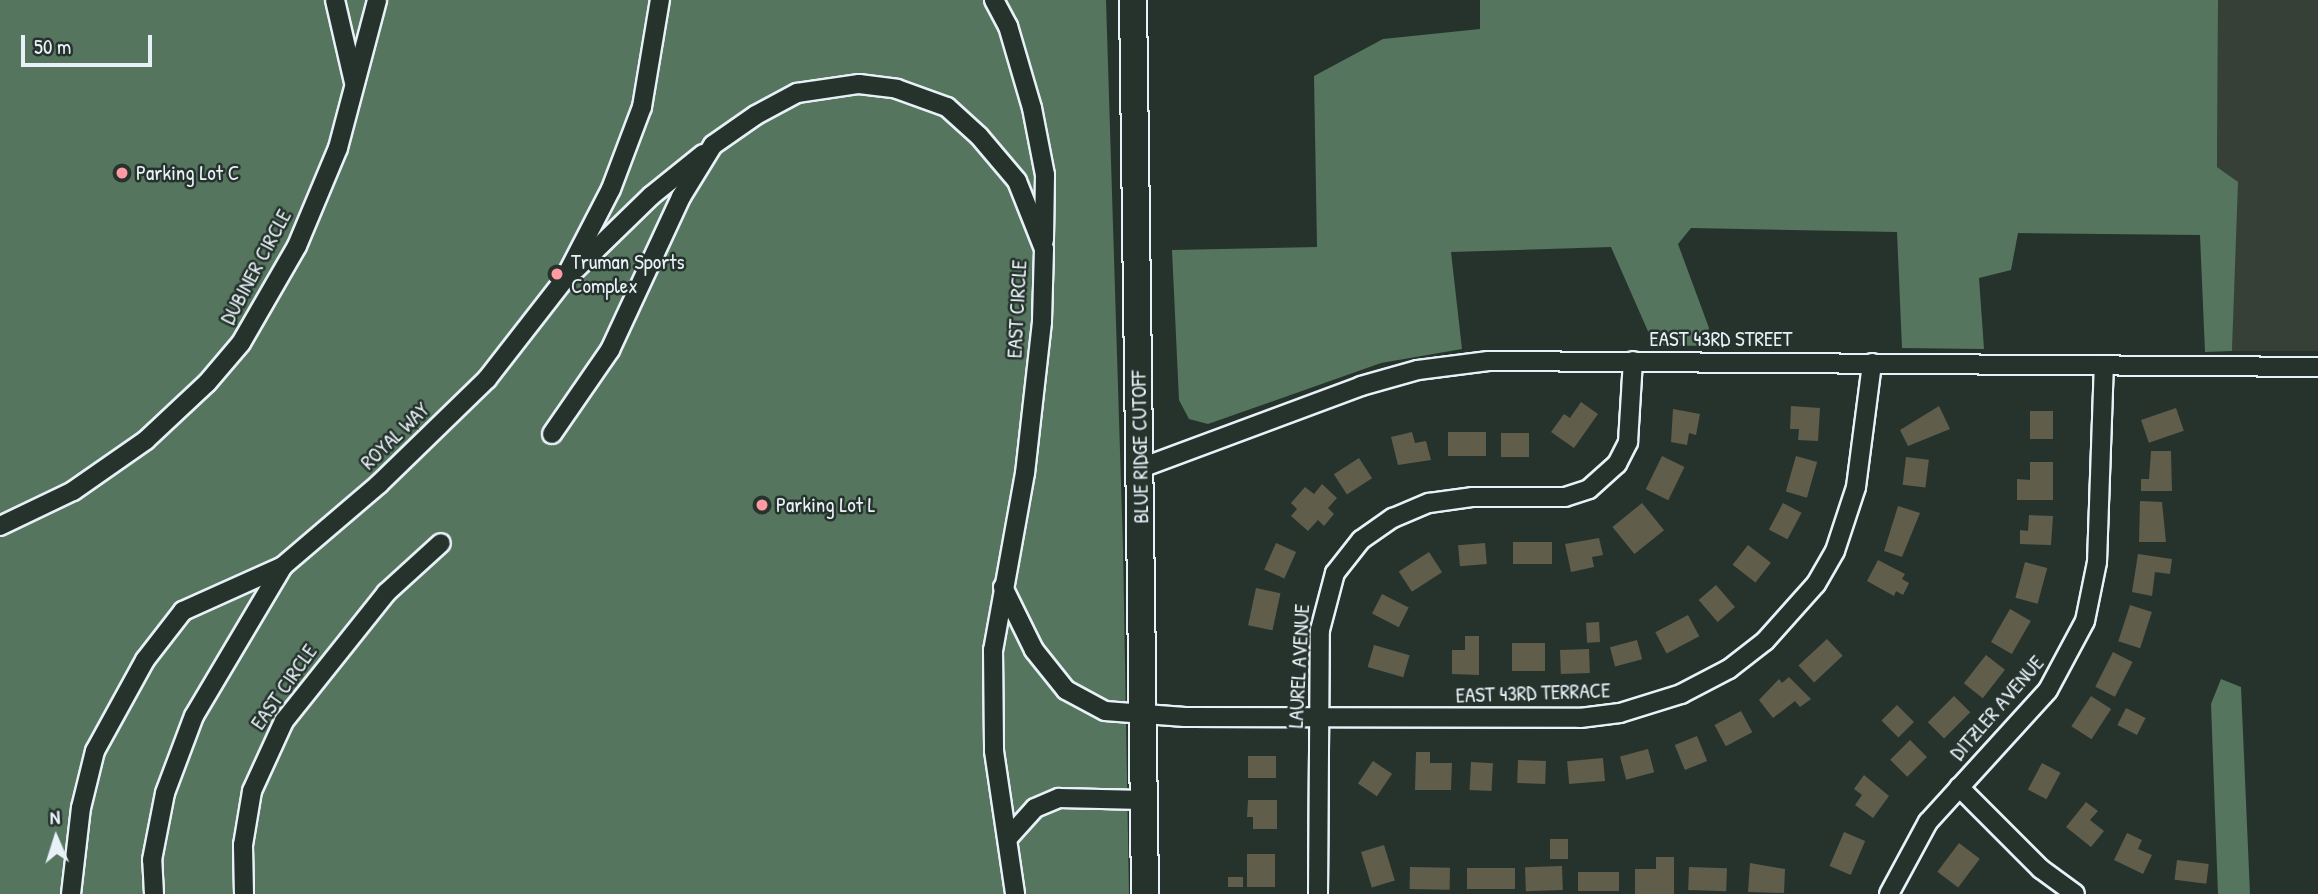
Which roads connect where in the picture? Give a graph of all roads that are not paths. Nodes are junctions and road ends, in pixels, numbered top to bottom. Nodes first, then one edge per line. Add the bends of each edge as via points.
1 (335, 0) edge
2 (377, 0) edge
3 (660, 0) edge
4 (994, 0) edge
5 (1133, 0) edge
6 (355, 87) junction
7 (713, 145) junction
8 (1044, 249) junction
9 (564, 280) junction
10 (1633, 361) junction
11 (1872, 363) junction
12 (2104, 365) junction
13 (2318, 367) edge
14 (552, 434) dead end
15 (1141, 468) junction
16 (0, 526) edge
17 (440, 543) dead end
18 (283, 566) junction
19 (1003, 587) junction
20 (1144, 714) junction
21 (1318, 718) junction
22 (1959, 787) junction
23 (1143, 800) junction
24 (1008, 838) junction
25 (71, 894) edge
26 (154, 894) edge
27 (244, 894) edge
28 (1015, 894) edge
29 (1144, 894) edge
30 (1318, 894) edge
31 (1889, 894) edge
32 (2076, 894) edge

1 - 6 street
2 - 6 street, DUBINER CIRCLE
3 - 9 street, ROYAL WAY via 642,107 611,190
4 - 8 street via 1008,26 1032,108 1045,176
5 - 15 main road, BLUE RIDGE CUTOFF
6 - 16 street, DUBINER CIRCLE via 338,148 297,246 241,343 207,383 146,440 73,491
7 - 8 street, EAST CIRCLE via 797,93 859,84 897,89 947,107 979,136 1017,181
7 - 9 street, EAST CIRCLE via 650,196
7 - 14 street, EAST CIRCLE via 681,197 610,350
8 - 19 street, EAST CIRCLE via 1042,322 1025,473
9 - 18 street, ROYAL WAY via 487,379 379,484
10 - 11 street, EAST 43RD STREET
10 - 15 street, EAST 43RD STREET via 1488,361 1418,370
10 - 21 street, LAUREL AVENUE via 1628,442 1617,464 1589,489 1565,497 1472,497 1429,503 1394,518 1361,540 1335,573 1322,609
11 - 12 street, EAST 43RD STREET
11 - 21 street, EAST 43RD TERRACE via 1856,487 1835,551 1792,614 1729,669 1681,694 1620,713 1580,718
12 - 13 street, EAST 43RD STREET
12 - 22 street, DITZLER AVENUE via 2097,562 2085,621 2048,690
15 - 20 main road, BLUE RIDGE CUTOFF
17 - 27 street, EAST CIRCLE via 364,619 278,731 252,791 243,845
18 - 25 street via 183,611 145,660 95,751 80,808
18 - 26 street, ROYAL WAY via 194,716 165,793 152,860
19 - 20 street via 1034,650 1066,690 1092,708
19 - 24 street, EAST CIRCLE via 993,650 994,751
20 - 21 street, EAST 43RD TERRACE
20 - 23 main road, BLUE RIDGE CUTOFF
21 - 30 street, LAUREL AVENUE
22 - 31 street, DITZLER AVENUE via 1928,822
22 - 32 street via 2040,869
23 - 24 street via 1059,798 1035,808
23 - 29 main road, BLUE RIDGE CUTOFF
24 - 28 street, EAST CIRCLE

